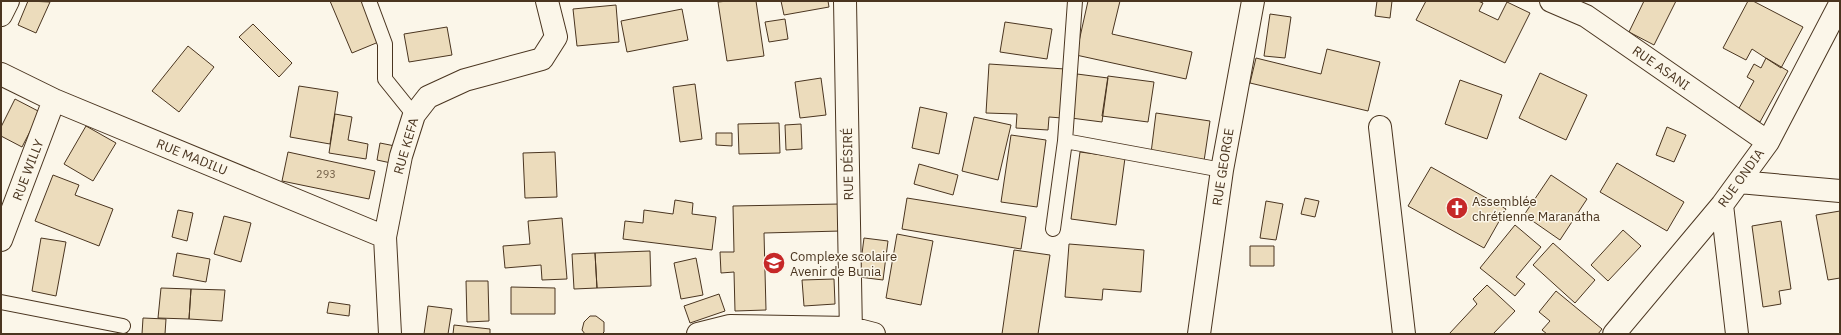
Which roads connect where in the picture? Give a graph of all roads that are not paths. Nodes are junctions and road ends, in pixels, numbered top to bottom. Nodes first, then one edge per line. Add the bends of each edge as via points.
1 (8, 1) edge
2 (369, 1) edge
3 (547, 1) edge
4 (845, 1) edge
5 (1075, 1) edge
6 (1253, 1) edge
7 (1552, 1) edge
8 (1840, 4) edge
9 (1, 15) edge
10 (1, 74) edge
11 (54, 100) junction
12 (414, 115) junction
13 (1380, 127) dead end
14 (1065, 141) junction
15 (1768, 142) junction
16 (1222, 170) junction
17 (1739, 182) junction
18 (1840, 191) edge
19 (1722, 205) junction
20 (1053, 229) dead end
21 (385, 237) junction
22 (1, 240) edge
23 (1, 302) edge
24 (123, 326) dead end
25 (851, 331) edge
26 (390, 334) edge
27 (698, 334) edge
28 (874, 334) edge
29 (1199, 334) edge
30 (1404, 334) edge
31 (1614, 334) edge
32 (1737, 334) edge

1 - 9 street
2 - 12 lane via 385,44 385,79
3 - 12 street, RUE KEFA via 556,37 542,59 465,80 428,97
4 - 25 street, RUE DÉSIRÉ
5 - 14 lane
6 - 16 street, RUE GEORGE
7 - 15 street, RUE ASANI via 1586,16
8 - 15 street, RUE ONDIA
10 - 11 street, RUE MADILU
11 - 21 street, RUE MADILU
11 - 22 street, RUE WILLY
12 - 21 street, RUE KEFA via 401,156
13 - 30 street
14 - 16 lane
14 - 20 lane
15 - 17 street, RUE ONDIA
16 - 29 street, RUE GEORGE
17 - 18 street
17 - 19 street, RUE ONDIA
19 - 31 street, RUE ONDIA
19 - 32 street
21 - 26 street, RUE KEFA
23 - 24 lane
25 - 27 street via 730,326
25 - 28 street

